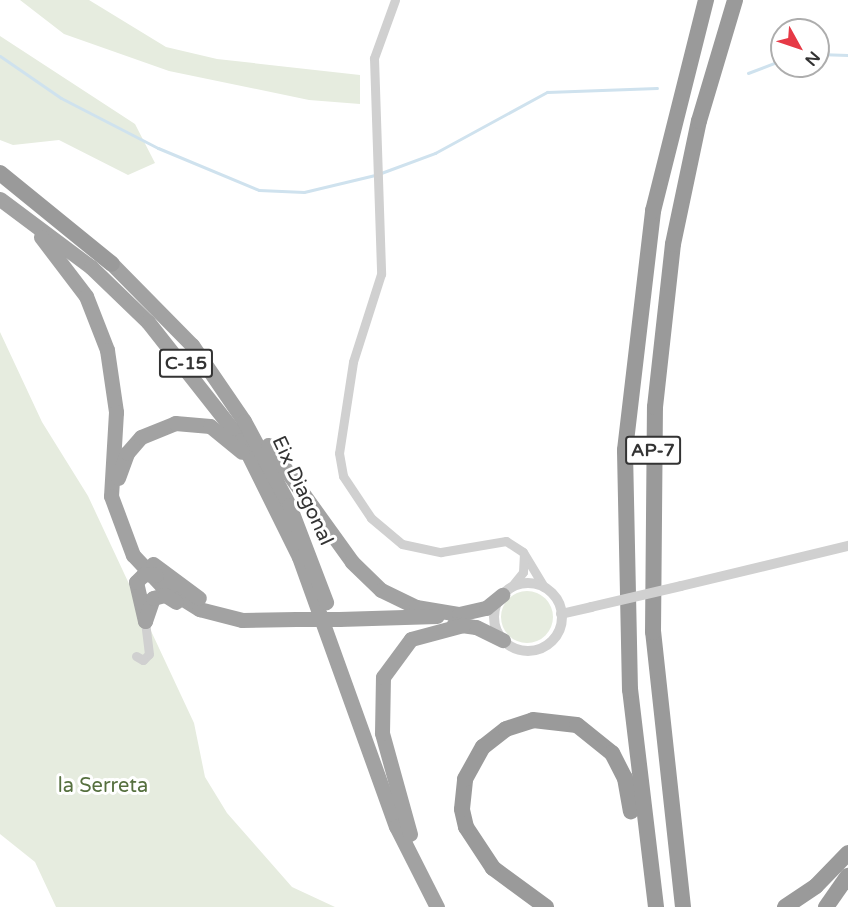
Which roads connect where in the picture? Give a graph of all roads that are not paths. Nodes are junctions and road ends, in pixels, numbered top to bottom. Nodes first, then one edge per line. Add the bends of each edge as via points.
1 (395, 0) edge
2 (706, 0) edge
3 (735, 0) edge
4 (0, 173) edge
5 (0, 200) edge
6 (112, 264) joint
7 (192, 345) junction
8 (277, 508) junction
9 (121, 533) junction
10 (848, 546) edge
11 (523, 552) junction
12 (149, 573) junction
13 (544, 587) junction
14 (135, 590) junction
15 (506, 591) junction
16 (214, 610) junction
17 (561, 614) junction
18 (461, 619) junction
19 (146, 621) junction
20 (503, 640) junction
21 (136, 656) dead end
22 (410, 834) junction
23 (848, 852) edge
24 (848, 876) edge
25 (437, 907) edge
26 (446, 907) edge
27 (546, 907) edge
28 (646, 907) edge
29 (656, 907) edge
30 (683, 907) edge
31 (785, 907) edge
32 (826, 907) edge

1 - 11 street via 374,58 381,274 353,362 339,453 343,476 371,518 402,544 441,552 503,541
2 - 29 highway, AP-7 via 653,211 625,450 630,690
3 - 30 highway, AP-7 via 699,121 673,244 655,406 653,632
4 - 6 highway, Eix Diagonal / C-15
5 - 8 highway, Eix Diagonal / C-15 via 91,267 183,360 229,420
5 - 9 highway via 65,264 102,333 115,391 111,487
6 - 7 highway, Eix Diagonal / C-15
7 - 18 highway via 361,572 404,603
7 - 22 highway, Eix Diagonal / C-15 via 258,443 289,505 370,742
8 - 16 highway via 238,447 210,426 166,424 141,437 127,453 117,489 130,532 159,570
8 - 25 highway, Eix Diagonal / C-15 via 396,826
9 - 12 highway
9 - 14 highway
10 - 17 street, bridge
11 - 13 street
11 - 15 street via 523,572
12 - 14 highway via 138,579
12 - 16 highway
13 - 15 street
13 - 17 street
14 - 19 highway
15 - 18 highway via 486,608
15 - 20 street via 494,612
16 - 18 highway, bridge via 296,619
16 - 19 highway via 161,595 147,604
17 - 20 street via 555,636 542,647 524,650
18 - 20 highway
18 - 22 highway via 411,639 383,677 382,733
19 - 21 street via 149,654 142,660
22 - 26 highway, Eix Diagonal / C-15
23 - 31 highway via 816,886
24 - 32 highway
27 - 28 highway via 507,881 481,854 462,809 465,779 483,747 506,729 549,719 589,731 619,765 628,792

